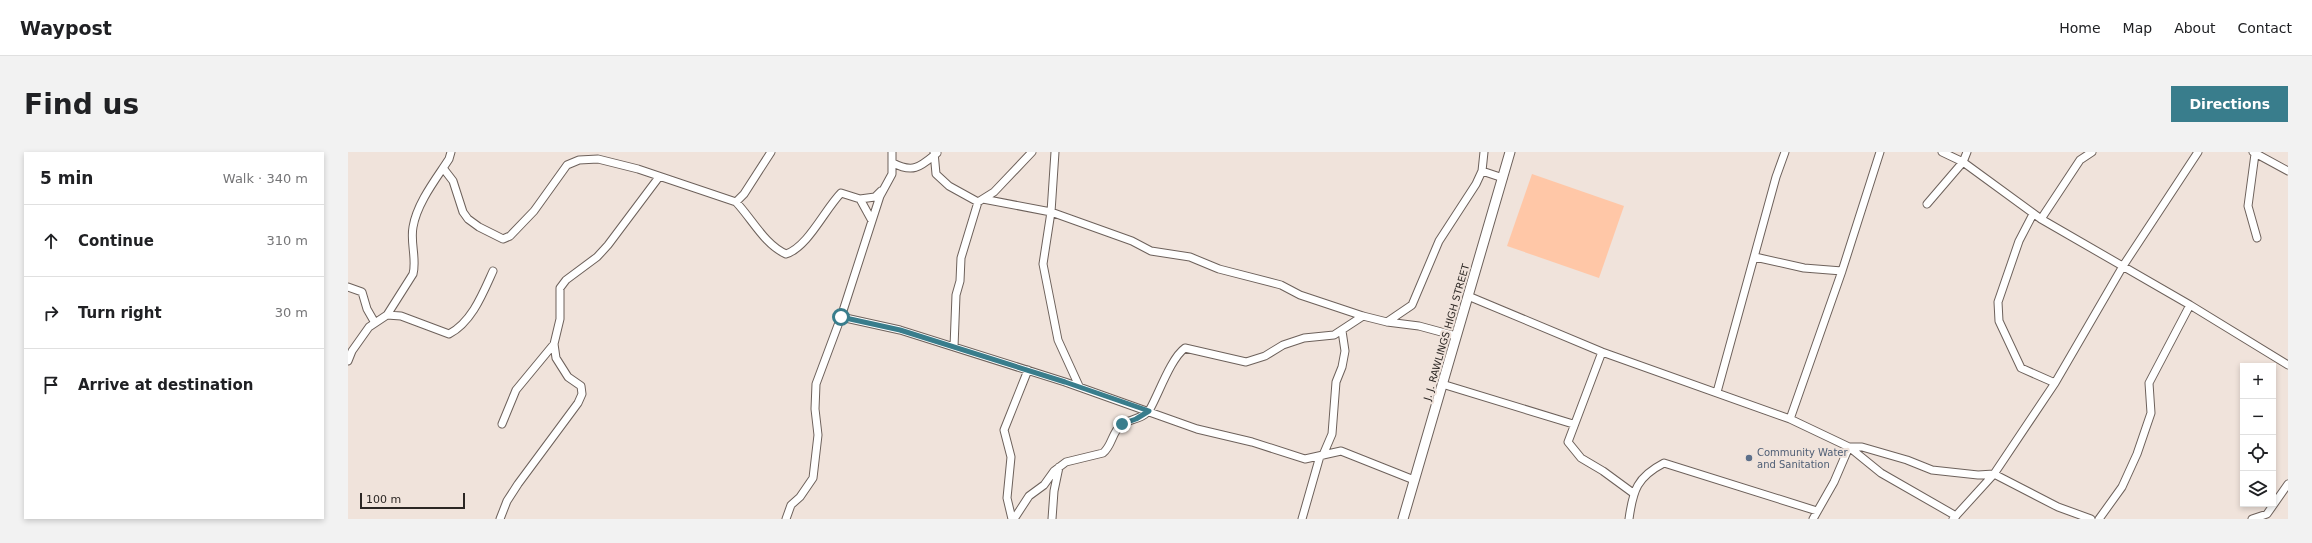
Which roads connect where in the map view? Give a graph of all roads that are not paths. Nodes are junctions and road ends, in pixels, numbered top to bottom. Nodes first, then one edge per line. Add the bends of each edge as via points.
1 (451, 152) edge
2 (771, 152) edge
3 (892, 152) edge
4 (1032, 152) edge
5 (1055, 152) edge
6 (1484, 152) edge
7 (1510, 152) edge
8 (1785, 152) edge
9 (1880, 152) edge
10 (1942, 152) edge
11 (1967, 152) edge
12 (2092, 152) edge
13 (2198, 152) edge
14 (936, 153) edge
15 (2254, 153) edge
16 (1963, 162) junction
17 (893, 163) junction
18 (443, 168) junction
19 (2288, 171) edge
20 (1482, 172) junction
21 (659, 177) junction
22 (1503, 178) junction
23 (883, 190) junction
24 (860, 199) junction
25 (981, 201) junction
26 (736, 202) junction
27 (1927, 204) dead end
28 (1051, 212) junction
29 (2033, 214) junction
30 (871, 219) junction
31 (2041, 219) junction
32 (2256, 238) dead end
33 (1755, 256) junction
34 (2123, 266) junction
35 (493, 271) dead end
36 (1842, 271) junction
37 (348, 287) edge
38 (1468, 296) junction
39 (2190, 305) junction
40 (387, 314) junction
41 (1363, 316) junction
42 (841, 317) junction
43 (1387, 322) junction
44 (375, 323) junction
45 (1342, 331) junction
46 (1456, 336) junction
47 (554, 344) junction
48 (954, 347) junction
49 (350, 351) edge
50 (1602, 352) junction
51 (348, 361) edge
52 (2288, 365) edge
53 (1028, 370) junction
54 (2055, 383) junction
55 (1442, 384) junction
56 (1079, 386) junction
57 (1717, 392) junction
58 (1149, 411) junction
59 (1790, 419) junction
60 (502, 424) dead end
61 (1574, 424) junction
62 (1849, 447) junction
63 (1321, 455) junction
64 (1059, 467) junction
65 (1994, 474) junction
66 (1414, 480) junction
67 (2288, 484) edge
68 (1633, 494) junction
69 (1817, 511) junction
70 (1954, 517) edge
71 (500, 519) edge
72 (786, 519) edge
73 (1013, 519) edge
74 (1052, 519) edge
75 (1302, 519) edge
76 (1403, 519) edge
77 (1629, 519) edge
78 (1814, 519) edge
79 (2091, 519) edge
80 (2099, 519) edge
81 (2252, 519) edge

1 - 18 street
2 - 26 street
3 - 17 street
4 - 25 street via 994,192
5 - 28 street
6 - 20 street
7 - 22 main road, J. J. RAWLINGS HIGH STREET
8 - 33 street
9 - 36 street
10 - 16 street
11 - 16 street
12 - 31 street via 2080,160
13 - 34 street
14 - 17 street via 916,168 904,169
14 - 25 street via 936,174 949,186
15 - 19 street
15 - 32 street via 2248,206
16 - 27 street
16 - 29 street
17 - 23 street via 892,174
18 - 21 street via 453,181 463,212 468,219 503,239 510,236 534,211 567,165 579,160 598,159
18 - 40 street via 417,213 412,228 415,266 413,274
20 - 22 street
20 - 43 street via 1439,241 1412,305
21 - 26 street
21 - 47 street via 608,245 560,288 560,319
22 - 38 main road, J. J. RAWLINGS HIGH STREET
23 - 24 street via 875,197
23 - 30 street
24 - 26 street via 841,193 806,237 792,252 786,254 769,243
24 - 30 street
25 - 28 street
25 - 48 street via 961,258 960,281 956,295
28 - 41 street via 1132,241 1151,251 1190,257 1219,269 1281,285 1300,295
28 - 56 street via 1043,264 1058,340
29 - 31 street
29 - 54 street via 2019,241 1998,302 1999,322 2021,368
30 - 42 street
31 - 34 street
33 - 36 street via 1804,268
33 - 57 street
34 - 39 street
34 - 54 street
35 - 40 street via 473,311 460,329 449,334 401,316
36 - 59 street
37 - 44 street via 362,292
38 - 46 main road, J. J. RAWLINGS HIGH STREET
38 - 50 street
39 - 52 street
39 - 80 street via 2149,383 2151,413 2137,454 2122,487
40 - 44 street
41 - 43 street
41 - 45 street
42 - 48 street via 900,330
42 - 72 street via 816,384 818,435 813,478 791,505
43 - 46 street via 1419,326
44 - 49 street
45 - 58 street via 1334,335 1304,338 1246,362 1185,348 1162,381
45 - 63 street via 1345,351 1336,382 1332,434
46 - 55 main road, J. J. RAWLINGS HIGH STREET
47 - 60 street via 516,390
47 - 71 street via 556,358 568,377 581,386 582,394 518,484 507,501
48 - 53 street
49 - 51 street
50 - 57 street
50 - 61 street
53 - 56 street
53 - 73 street via 1005,427 1011,457 1007,498
54 - 65 street
55 - 61 street
55 - 66 main road, J. J. RAWLINGS HIGH STREET
56 - 58 street
57 - 59 street
58 - 63 street via 1197,429 1252,442 1292,456 1305,459
58 - 64 street via 1122,424 1103,453 1072,460
59 - 62 street
61 - 68 street via 1568,442 1581,458
62 - 65 street via 1862,447 1932,470 1978,475
62 - 69 street via 1834,482
62 - 70 street via 1881,473
63 - 66 street via 1341,451 1350,453
63 - 75 street
64 - 73 street via 1044,485 1029,496
64 - 74 street
65 - 70 street
65 - 79 street via 2058,507
66 - 76 main road, J. J. RAWLINGS HIGH STREET
67 - 81 street via 2267,514
68 - 69 street via 1649,471 1664,463
68 - 77 street
69 - 78 street

